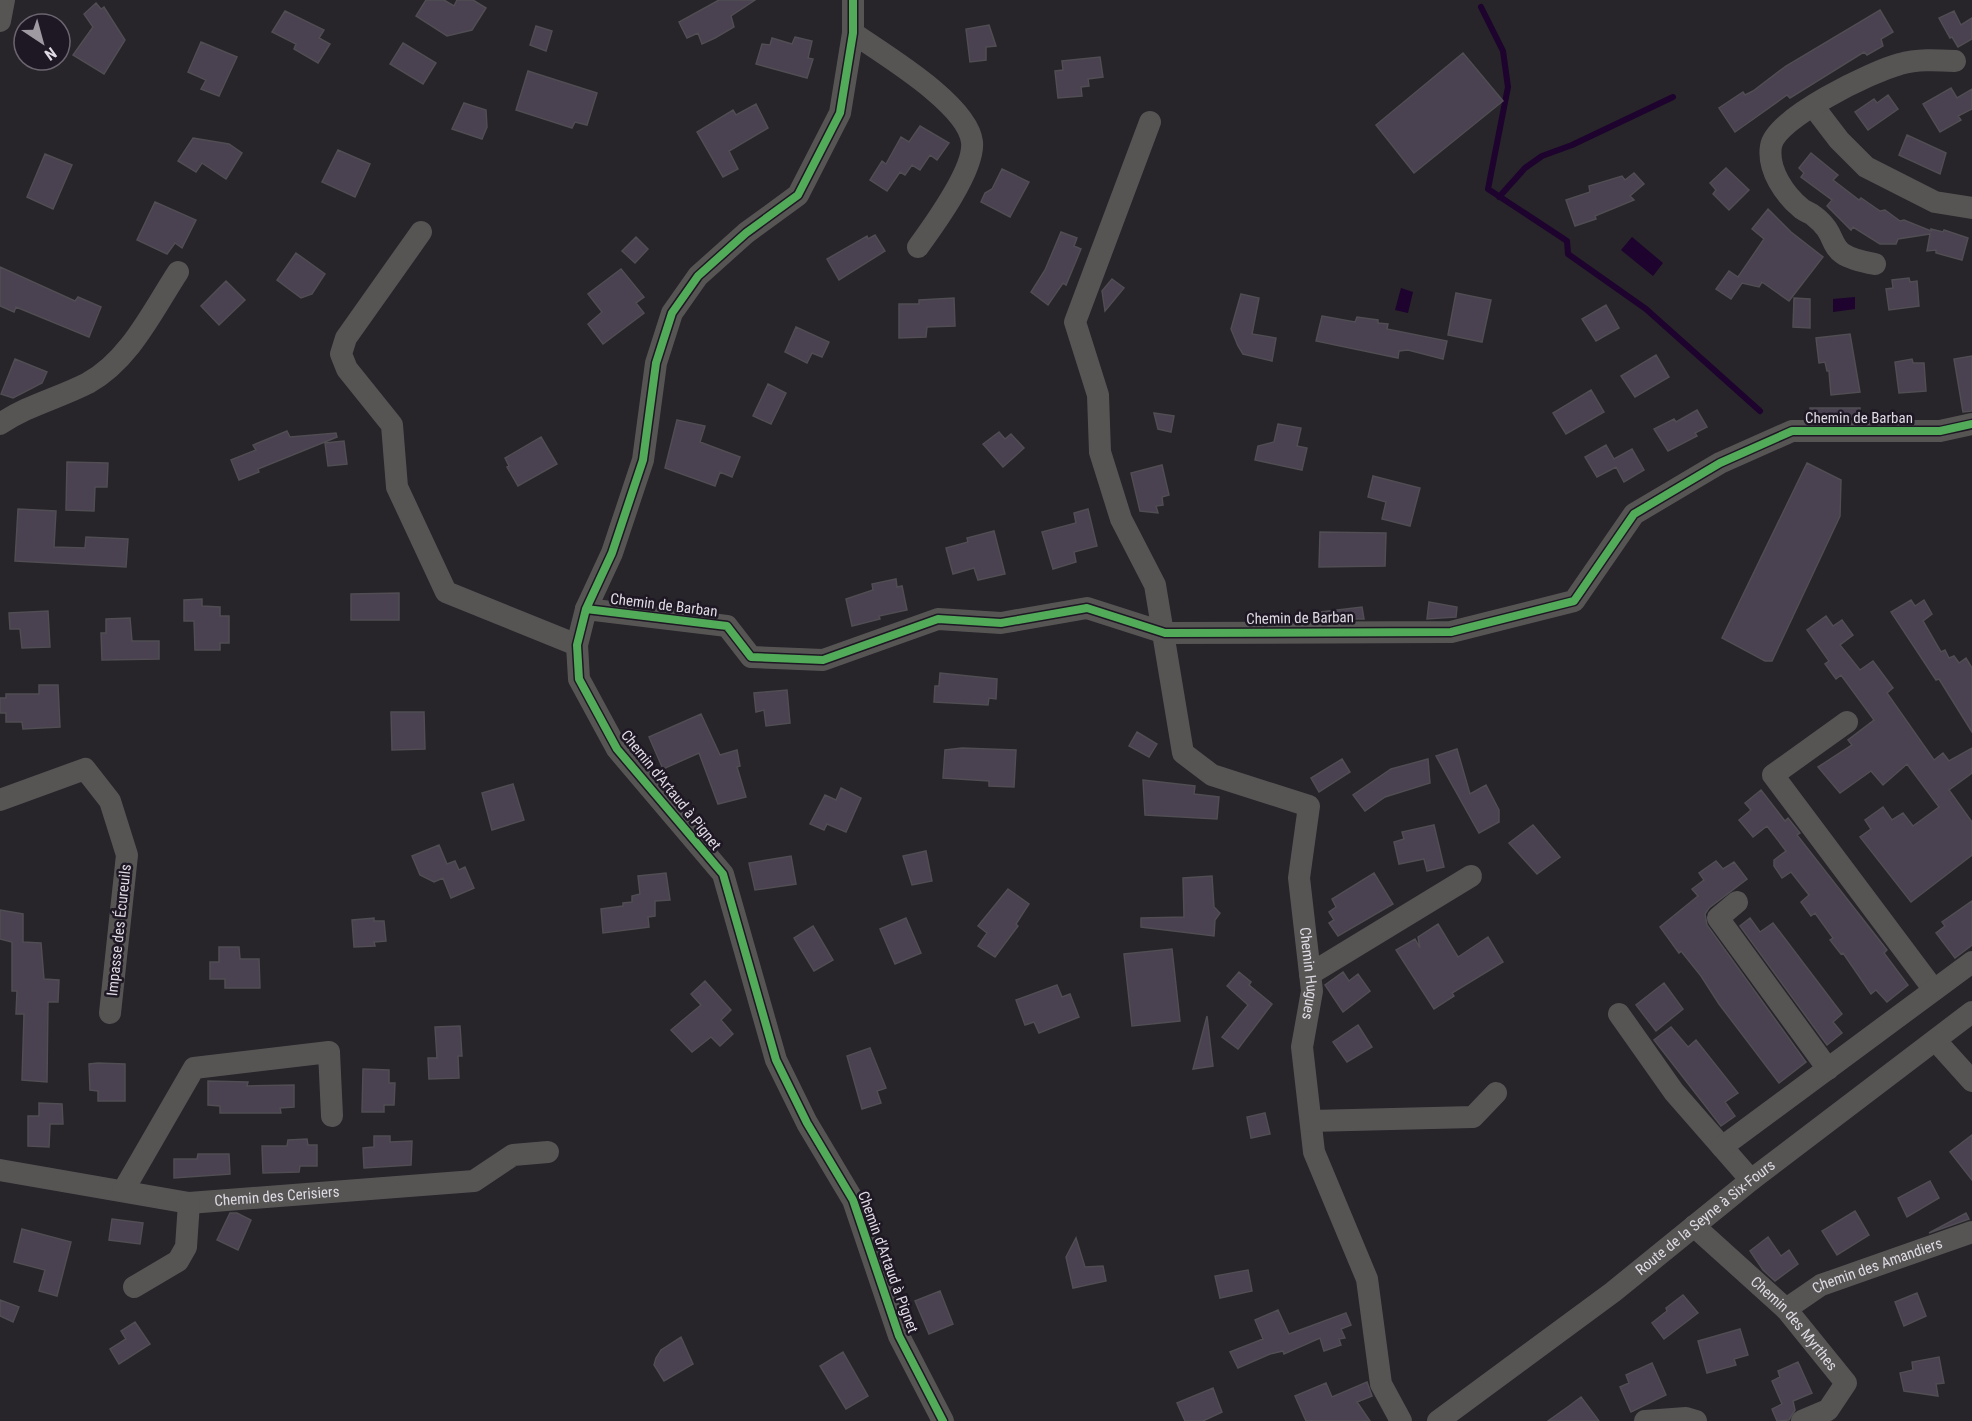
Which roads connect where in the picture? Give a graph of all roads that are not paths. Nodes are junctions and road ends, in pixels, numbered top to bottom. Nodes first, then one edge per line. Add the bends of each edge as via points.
1 (4, 0) edge
2 (853, 0) edge
3 (0, 21) edge
4 (853, 33) junction
5 (1954, 61) dead end
6 (1813, 106) junction
7 (1150, 122) dead end
8 (1972, 208) edge
9 (421, 231) dead end
10 (918, 247) dead end
11 (1875, 264) dead end
12 (178, 272) dead end
13 (0, 424) edge
14 (1972, 424) edge
15 (586, 609) junction
16 (1164, 633) junction
17 (577, 645) junction
18 (1847, 722) dead end
19 (0, 800) edge
20 (1471, 876) dead end
21 (1737, 902) dead end
22 (1972, 962) edge
23 (1310, 974) junction
24 (1934, 990) junction
25 (1972, 1012) edge
26 (110, 1013) dead end
27 (1619, 1014) dead end
28 (1936, 1041) junction
29 (1828, 1069) junction
30 (1972, 1081) edge
31 (1496, 1093) dead end
32 (332, 1116) dead end
33 (1311, 1121) junction
34 (1722, 1148) junction
35 (548, 1152) dead end
36 (0, 1170) edge
37 (1751, 1180) junction
38 (123, 1191) junction
39 (189, 1203) junction
40 (1694, 1226) junction
41 (1972, 1232) edge
42 (134, 1287) dead end
43 (1786, 1309) junction
44 (1442, 1420) edge
45 (944, 1421) edge
46 (1401, 1421) edge
47 (1645, 1421) edge
48 (1696, 1421) edge
49 (1802, 1421) edge

1 - 3 street
2 - 4 street, Chemin d'Artaud à Pignet
4 - 10 street via 944,98 967,124 973,143 964,174
4 - 15 street, Chemin d'Artaud à Pignet via 840,113 798,195 746,233 698,276 672,313 656,363 643,460 612,553
5 - 6 street via 1899,64
6 - 8 street via 1866,167 1935,202
6 - 11 street via 1780,130 1771,144 1777,180 1803,210 1815,216 1841,255
7 - 16 street via 1075,322 1098,395 1100,452 1121,519 1155,585
9 - 17 street via 346,338 341,354 347,369 392,424 397,488 446,592
12 - 13 street via 129,346 105,372
14 - 16 street, Chemin de Barban via 1940,431 1792,431 1720,462 1634,513 1574,601 1451,632
15 - 16 street, Chemin de Barban via 727,626 751,657 823,660 938,618 1000,623 1087,608
15 - 17 street, Chemin d'Artaud à Pignet
16 - 23 street, Chemin Hugues via 1183,753 1212,775 1309,806 1299,878
17 - 45 street, Chemin d'Artaud à Pignet via 579,679 617,749 723,874 776,1060 807,1123 853,1200 899,1336
18 - 24 street via 1773,775
19 - 26 street, Impasse des Écureuils via 85,769 110,801 127,855
20 - 23 street
21 - 29 street via 1718,918
22 - 24 street
23 - 33 street, Chemin Hugues via 1312,991 1302,1047
24 - 29 street
25 - 28 street, Route de la Seyne à Six-Fours
27 - 34 street via 1674,1092
28 - 30 street
28 - 37 street, Route de la Seyne à Six-Fours
29 - 34 street
31 - 33 street via 1473,1117
32 - 38 street via 329,1052 194,1068
33 - 46 street, Chemin Hugues via 1314,1152 1367,1279 1380,1384
34 - 37 street
35 - 39 street, Chemin des Cerisiers via 513,1155 474,1182
36 - 38 street, Chemin des Cerisiers
37 - 40 street, Route de la Seyne à Six-Fours
38 - 39 street, Chemin des Cerisiers
39 - 42 street via 186,1247 178,1261
40 - 43 street, Chemin des Myrthes
40 - 44 street, Route de la Seyne à Six-Fours
41 - 43 street, Chemin des Amandiers via 1821,1285
43 - 49 street, Chemin des Myrthes via 1846,1383 1828,1410
47 - 48 street

